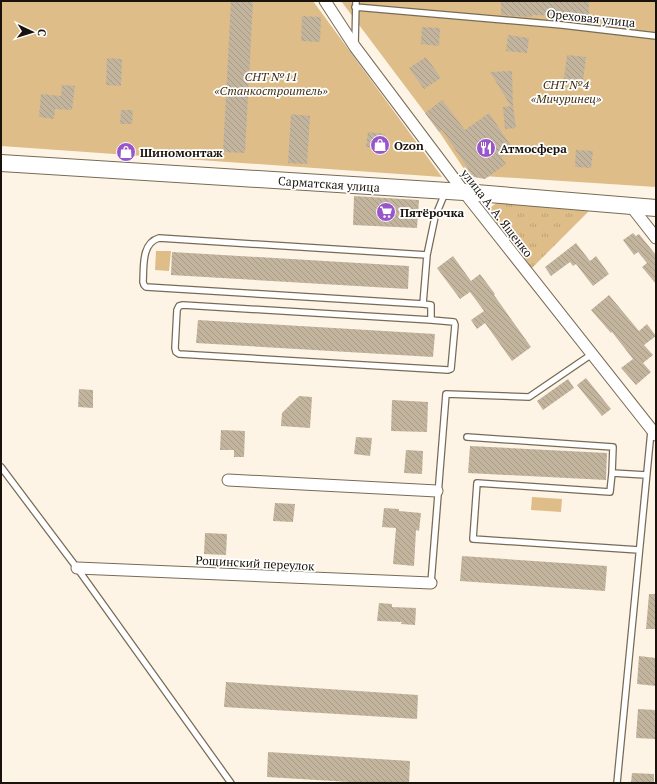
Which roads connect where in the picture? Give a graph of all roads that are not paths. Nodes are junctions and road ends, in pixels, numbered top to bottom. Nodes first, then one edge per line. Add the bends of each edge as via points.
1 (325, 1) edge
2 (355, 4) edge
3 (656, 36) edge
4 (355, 47) junction
5 (1, 163) edge
6 (446, 191) junction
7 (464, 192) junction
8 (631, 206) junction
9 (656, 208) edge
10 (656, 238) edge
11 (426, 254) junction
12 (424, 304) junction
13 (431, 320) junction
14 (592, 354) junction
15 (654, 432) edge
16 (467, 437) dead end
17 (1, 467) edge
18 (612, 473) junction
19 (646, 475) junction
20 (228, 480) dead end
21 (438, 491) junction
22 (639, 550) junction
23 (77, 568) junction
24 (431, 584) joint
25 (231, 783) edge
26 (617, 783) edge

1 - 4 street, улица А. А. Ященко
2 - 3 lane, Ореховая улица
2 - 4 lane
4 - 7 street, улица А. А. Ященко
5 - 6 main road, Сарматская улица
6 - 7 main road, Сарматская улица
6 - 11 lane via 435,217
7 - 8 main road, Сарматская улица
7 - 14 street, улица А. А. Ященко
8 - 9 main road, Сарматская улица
8 - 10 street
11 - 12 lane
11 - 12 lane via 159,238 151,242 144,256 143,282 146,287
12 - 13 lane via 431,305
13 - 13 lane via 454,322 451,369 179,354 175,348 177,310 183,305
14 - 15 street, улица А. А. Ященко
14 - 21 lane via 529,397 446,394
15 - 19 lane
16 - 18 lane via 613,447
17 - 23 lane
18 - 19 lane
18 - 22 lane via 610,492 477,483 473,539
19 - 22 lane
20 - 21 street
21 - 24 lane
22 - 26 lane
23 - 24 street, Рощинский переулок
23 - 25 lane

